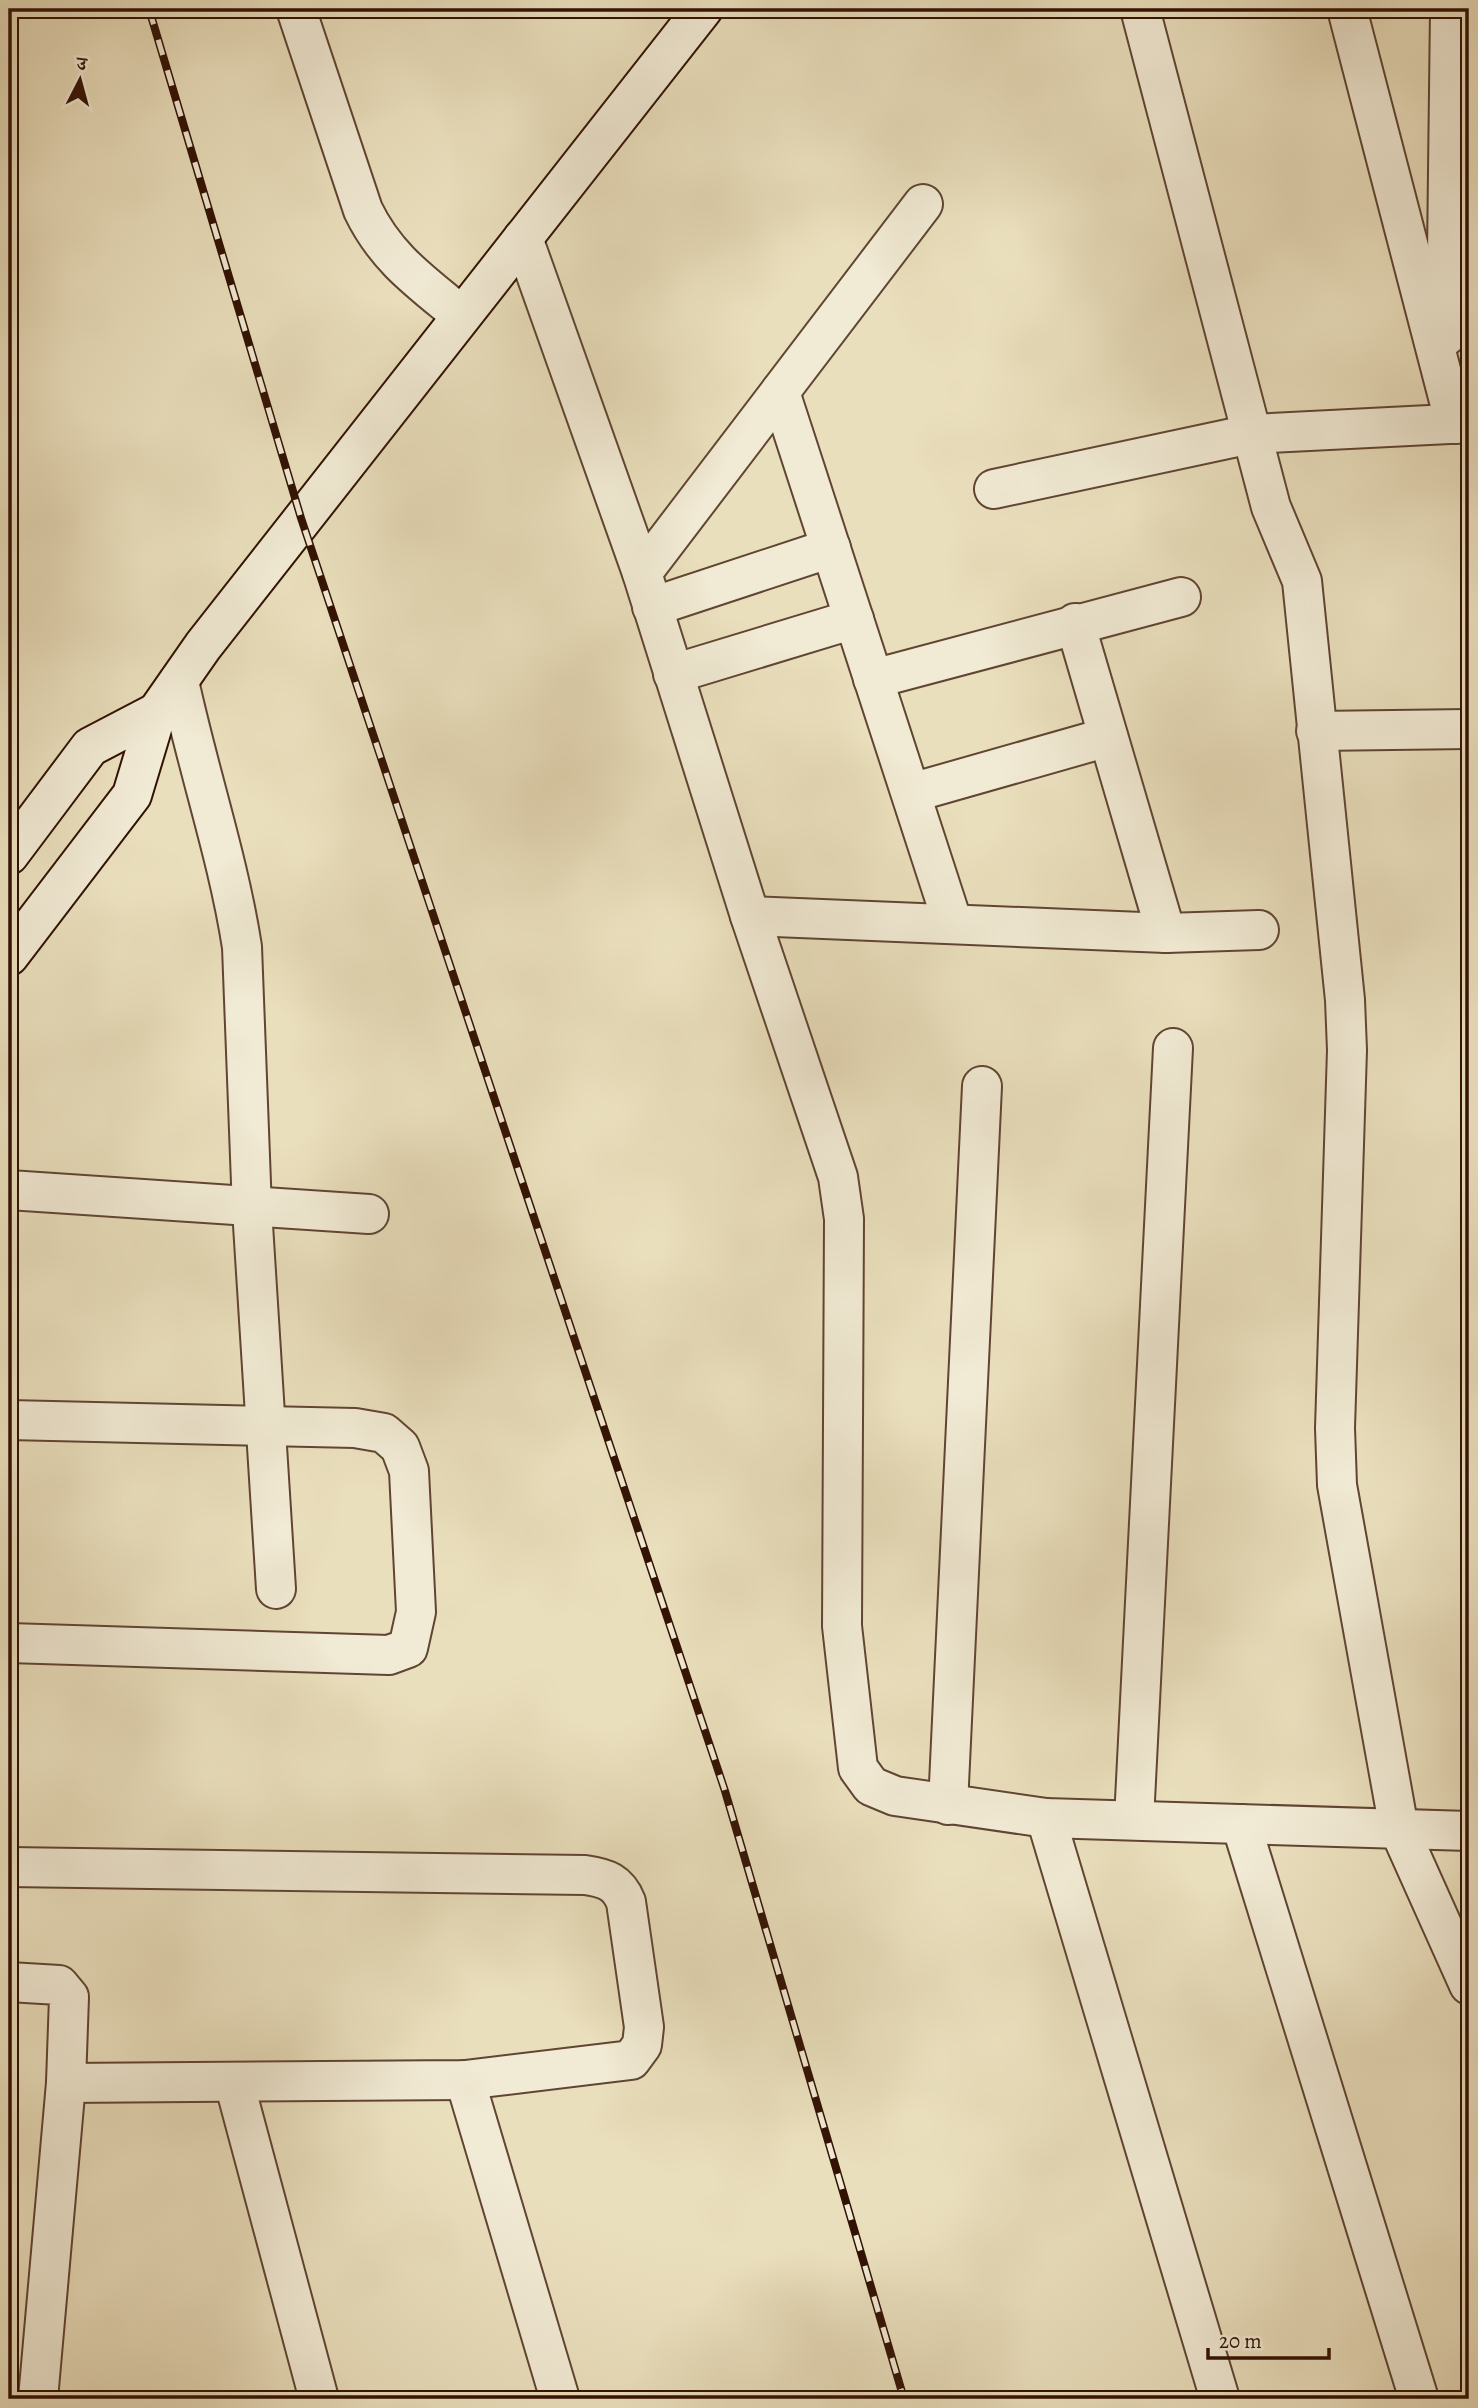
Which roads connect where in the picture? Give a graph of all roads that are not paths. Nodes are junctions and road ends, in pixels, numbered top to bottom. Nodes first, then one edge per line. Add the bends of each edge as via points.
1 (296, 9) edge
2 (703, 9) edge
3 (1140, 9) edge
4 (1348, 9) edge
5 (1450, 9) edge
6 (923, 204) dead end
7 (523, 238) junction
8 (461, 315) junction
9 (1445, 386) junction
10 (780, 392) junction
11 (1462, 424) edge
12 (1251, 434) junction
13 (994, 489) dead end
14 (831, 548) junction
15 (647, 590) junction
16 (1181, 597) dead end
17 (854, 619) junction
18 (1075, 623) junction
19 (673, 674) junction
20 (873, 679) junction
21 (179, 681) junction
22 (157, 712) junction
23 (1469, 729) edge
24 (1316, 731) junction
25 (1108, 737) junction
26 (911, 793) junction
27 (9, 855) edge
28 (750, 916) junction
29 (953, 924) junction
30 (1259, 930) dead end
31 (1166, 933) junction
32 (9, 956) edge
33 (1173, 1048) dead end
34 (982, 1086) dead end
35 (9, 1190) edge
36 (252, 1209) junction
37 (369, 1214) dead end
38 (9, 1420) edge
39 (266, 1426) junction
40 (276, 1589) dead end
41 (9, 1643) edge
42 (948, 1805) junction
43 (1046, 1818) junction
44 (1135, 1820) junction
45 (1241, 1824) junction
46 (1399, 1829) junction
47 (1469, 1831) edge
48 (9, 1867) edge
49 (9, 1982) edge
50 (1469, 1985) edge
51 (465, 2080) junction
52 (234, 2082) junction
53 (66, 2083) junction
54 (38, 2399) edge
55 (319, 2399) edge
56 (559, 2399) edge
57 (1220, 2399) edge
58 (1419, 2399) edge

1 - 8 street via 375,235 394,259
2 - 7 street
3 - 12 street
4 - 9 street
5 - 9 street
6 - 10 street
7 - 8 street
7 - 15 street
8 - 21 street
9 - 11 street
10 - 14 street
10 - 15 street
11 - 12 street
12 - 13 street
12 - 24 street via 1271,507 1302,581
14 - 15 street
14 - 17 street
15 - 19 street
16 - 18 street
17 - 19 street
17 - 20 street
18 - 20 street
18 - 25 street
19 - 28 street
20 - 26 street
21 - 22 street
21 - 36 street via 242,947
22 - 27 street via 90,747
22 - 32 street via 132,795
23 - 24 street
24 - 46 street via 1347,1050 1337,1485
25 - 26 street
25 - 31 street
26 - 29 street
28 - 29 street
28 - 42 street via 838,1177 844,1219 842,1626 858,1768 871,1786 895,1796
29 - 31 street
30 - 31 street
33 - 44 street
34 - 42 street
35 - 36 street
36 - 37 street
36 - 39 street
38 - 39 street
39 - 40 street
39 - 41 street via 355,1428 384,1433 400,1447 409,1471 416,1612 408,1647 389,1655
42 - 43 street
43 - 44 street
43 - 57 street
44 - 45 street
45 - 46 street
45 - 58 street
46 - 47 street
46 - 50 street
48 - 51 street via 584,1875 606,1878 621,1888 644,2027 642,2045 631,2060
49 - 53 street via 59,1985 69,1997
51 - 52 street
51 - 56 street
52 - 53 street
52 - 55 street
53 - 54 street

